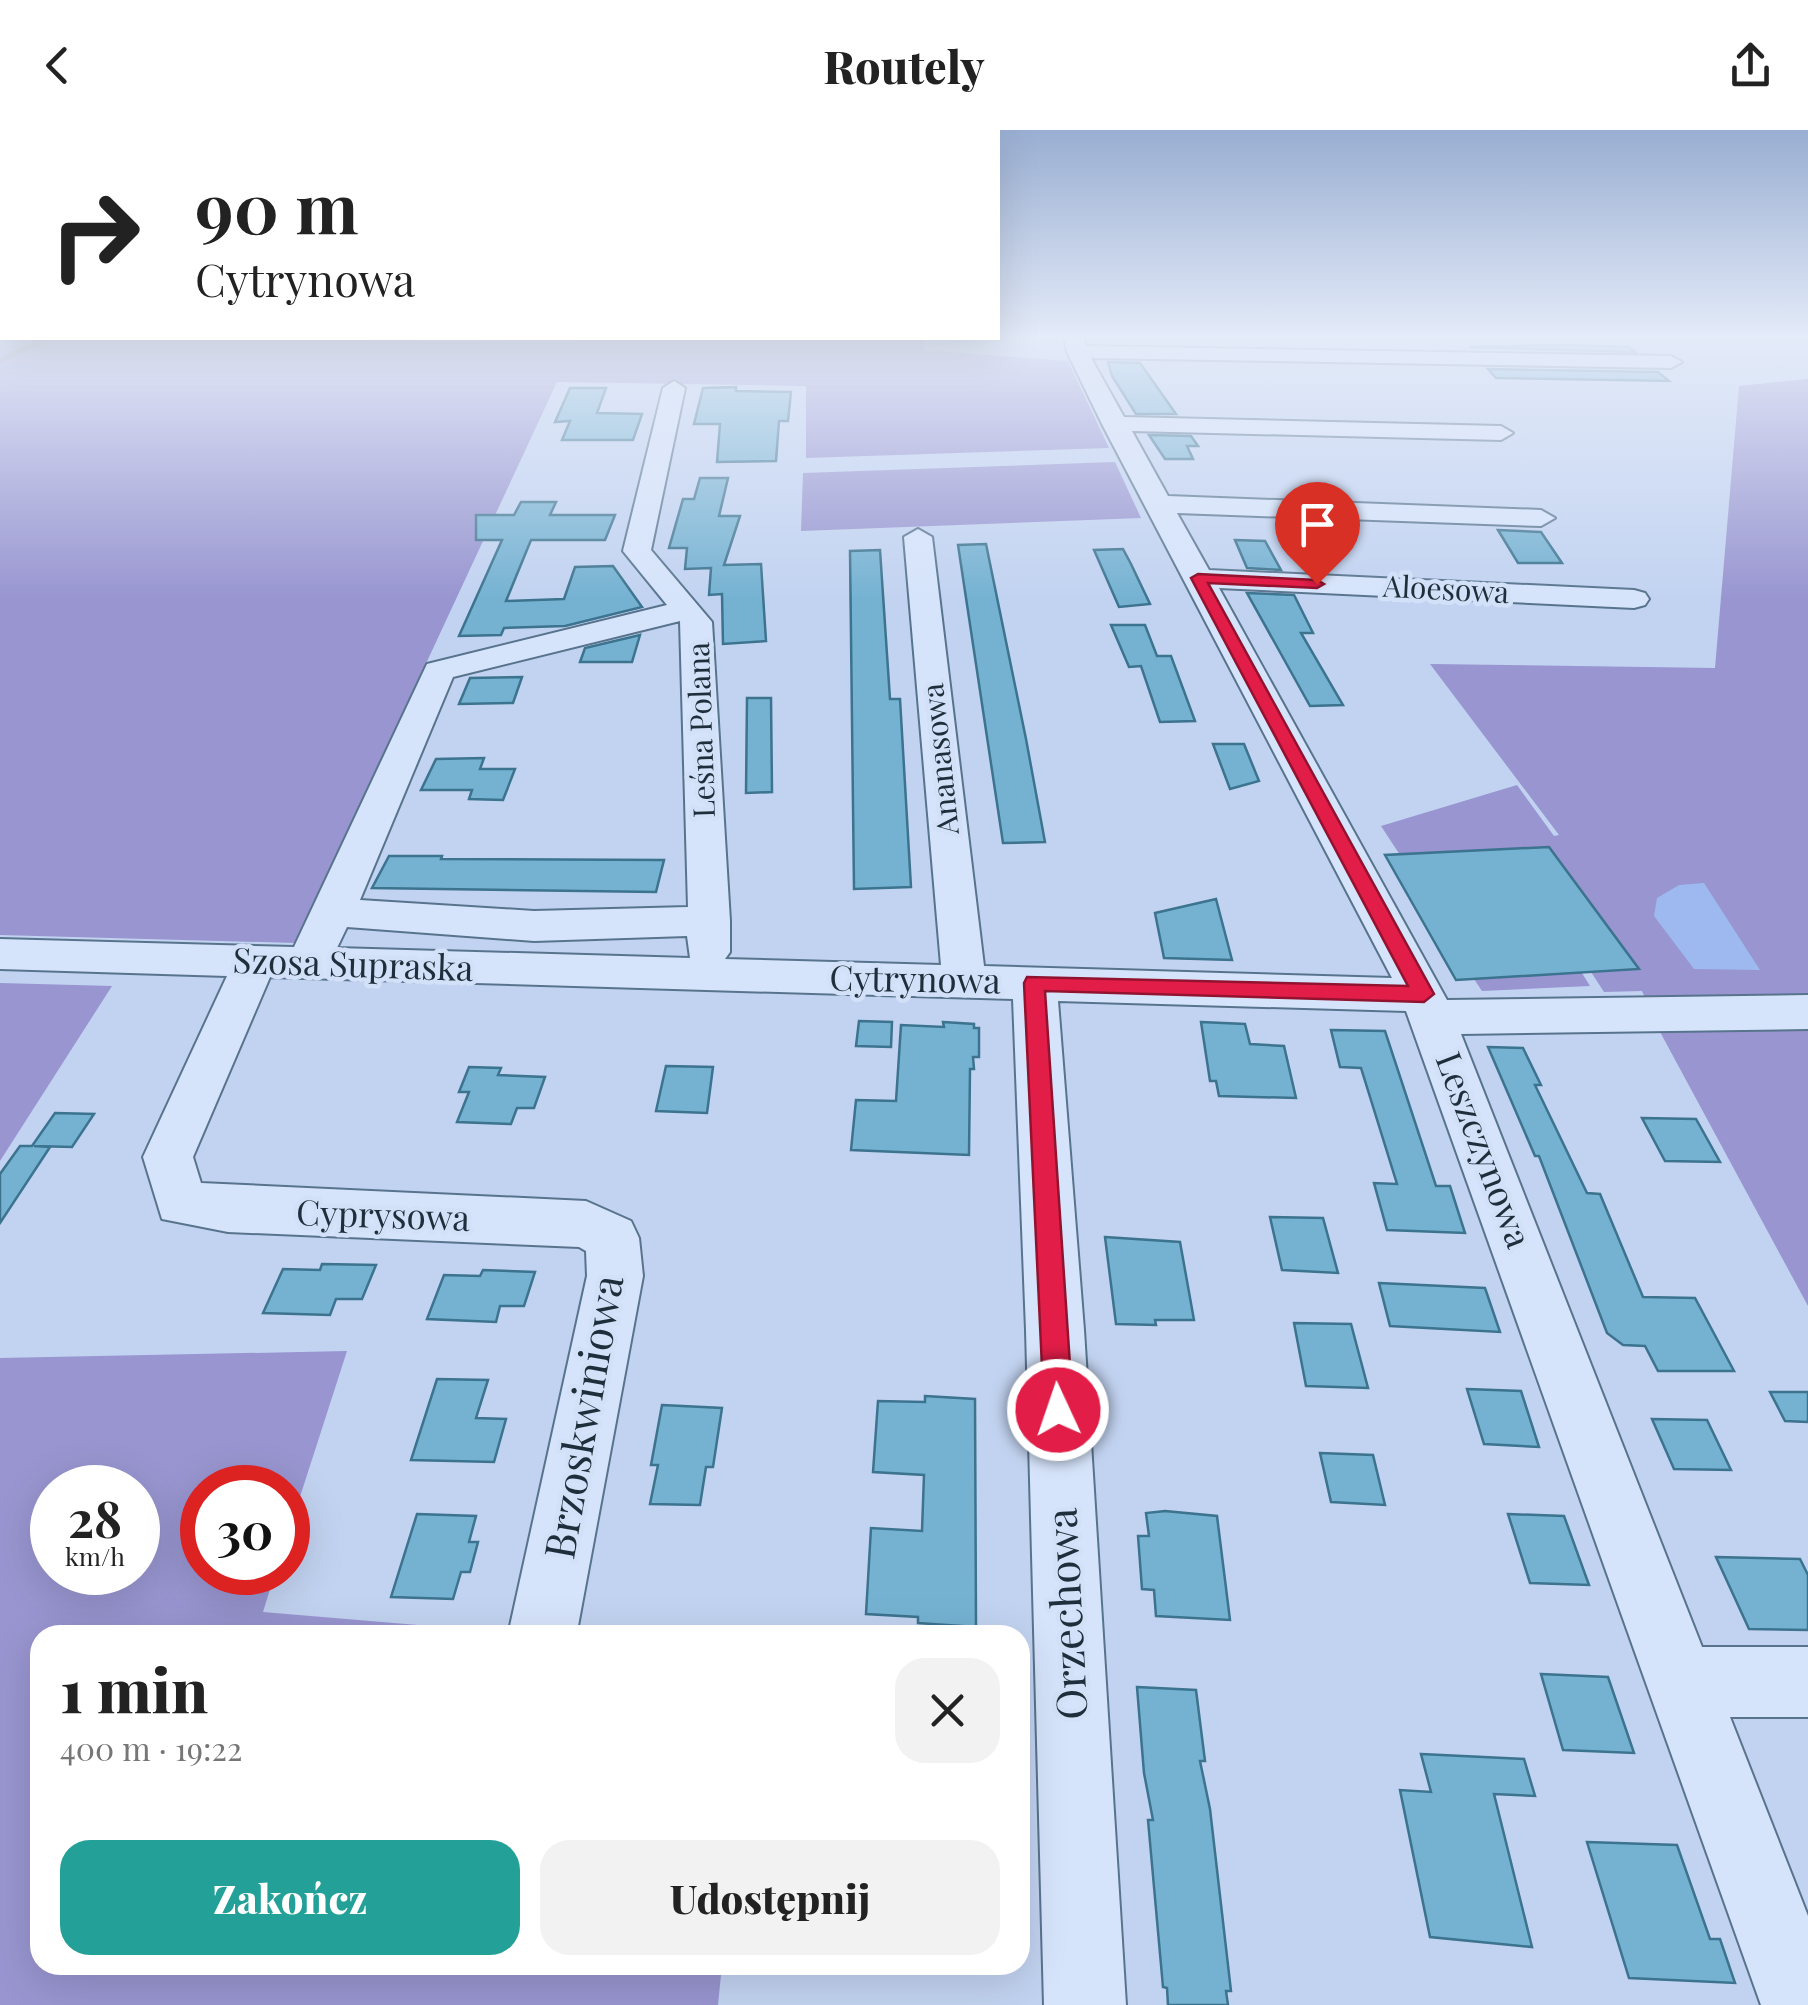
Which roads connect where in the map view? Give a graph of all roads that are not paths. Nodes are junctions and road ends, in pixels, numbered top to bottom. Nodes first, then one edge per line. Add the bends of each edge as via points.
1 (667, 424) edge
2 (1114, 424) joint
3 (1501, 433) dead end
4 (1157, 504) junction
5 (1541, 518) dead end
6 (918, 537) dead end
7 (1198, 578) junction
8 (1634, 599) dead end
9 (686, 610) junction
10 (334, 912) junction
11 (709, 921) junction
12 (0, 954) edge
13 (255, 962) junction
14 (308, 964) junction
15 (707, 975) junction
16 (964, 981) junction
17 (1034, 983) junction
18 (1428, 1006) junction
19 (1808, 1012) edge
20 (586, 1224) joint
21 (544, 1625) edge
22 (1682, 1682) junction
23 (1808, 1682) edge
24 (1085, 2005) edge
25 (1802, 2005) edge

1 - 9 street, Leśna Polana via 636,552
2 - 3 street
2 - 4 street, Leszczynowa
4 - 5 street
4 - 7 street, Leszczynowa
6 - 16 street, Ananasowa
7 - 8 street, Aloesowa
7 - 18 street, Leszczynowa
9 - 10 street via 439,671
9 - 11 street, Leśna Polana via 697,622 700,650
10 - 11 street via 534,926
10 - 14 street
11 - 15 street, Leśna Polana
12 - 13 street, Szosa Supraska
13 - 14 street, Szosa Supraska
13 - 20 street, Cyprysowa via 168,1157 180,1203
14 - 15 street, Szosa Supraska
15 - 16 street, Cytrynowa
16 - 17 street, Cytrynowa
17 - 18 street, Cytrynowa
17 - 24 street, Orzechowa
18 - 19 street, Cytrynowa
18 - 22 street, Leszczynowa
20 - 21 street, Brzoskwiniowa via 612,1238 615,1276
22 - 23 street
22 - 25 street, Leszczynowa

